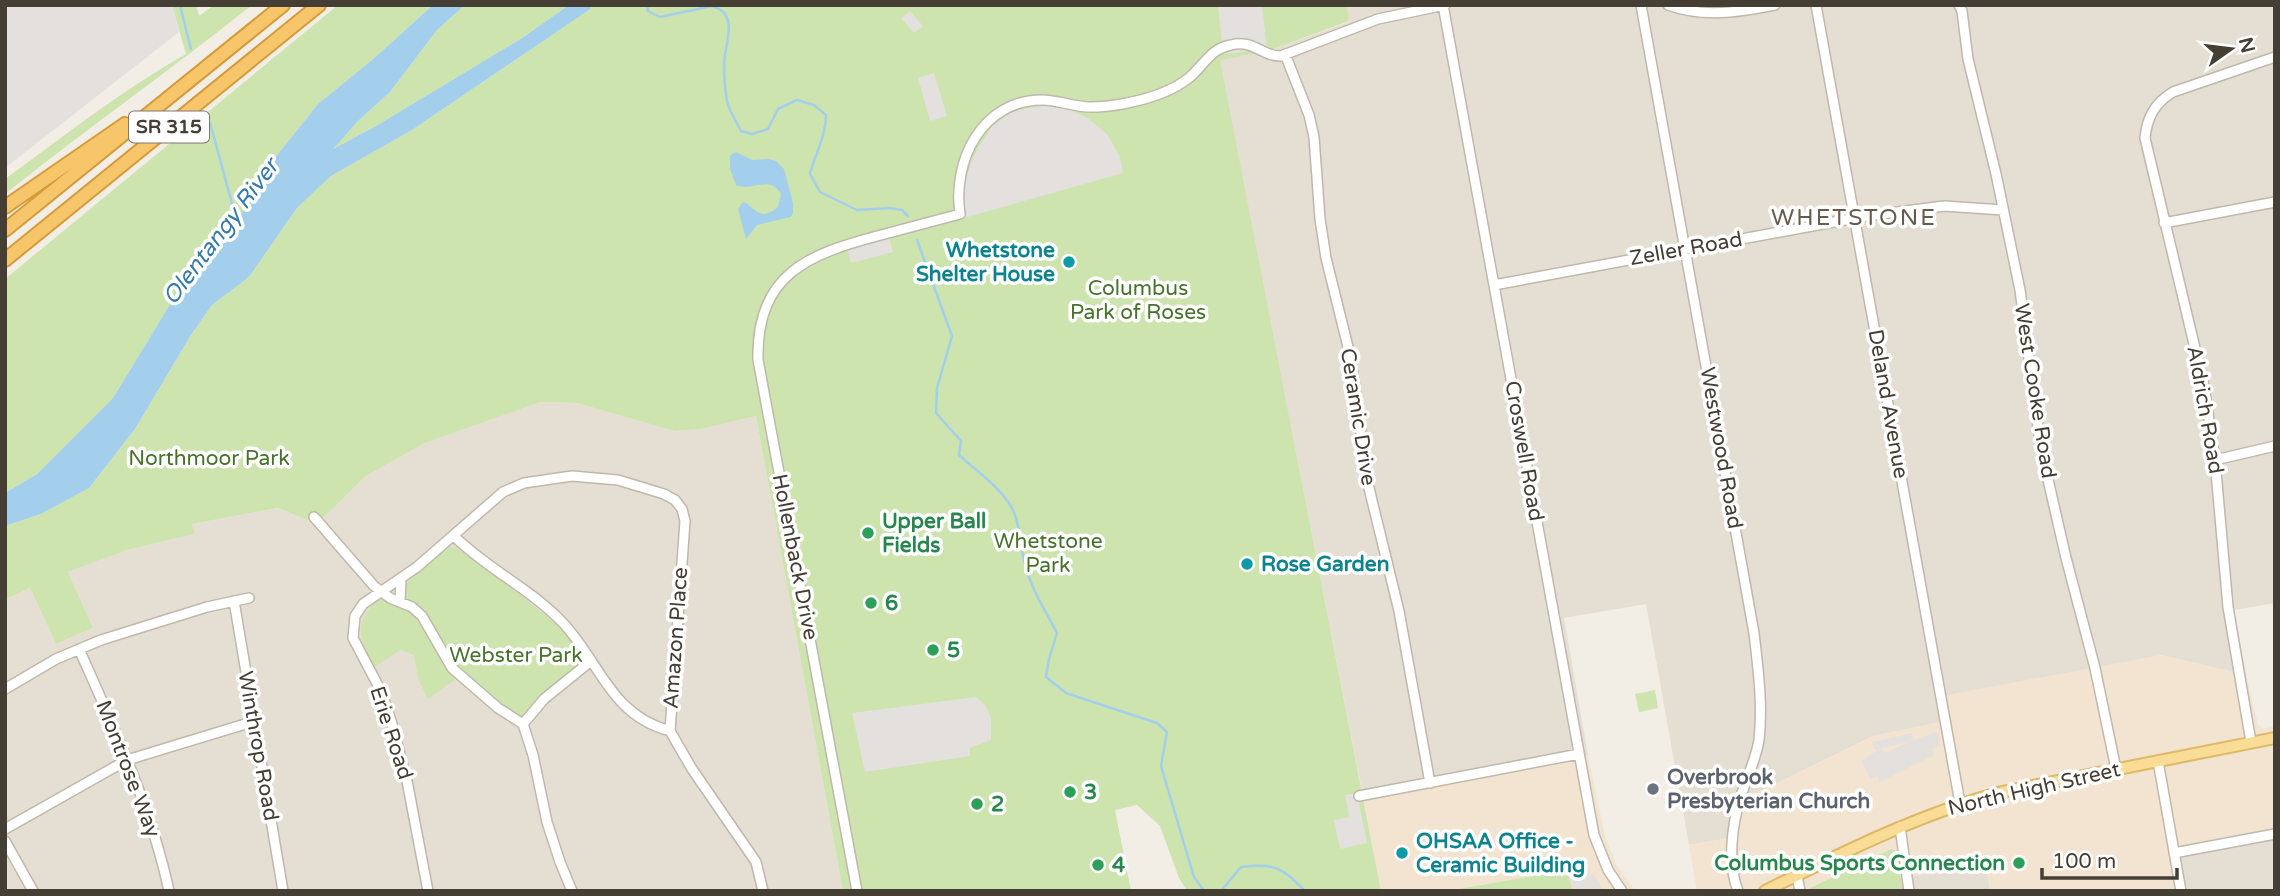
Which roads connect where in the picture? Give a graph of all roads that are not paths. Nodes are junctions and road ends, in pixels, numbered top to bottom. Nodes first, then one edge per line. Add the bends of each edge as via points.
1 (283, 5) edge
2 (319, 5) edge
3 (1444, 5) edge
4 (1641, 5) edge
5 (1668, 5) edge
6 (1775, 5) edge
7 (1816, 5) edge
8 (1962, 7) edge
9 (1285, 54) junction
10 (2275, 57) edge
11 (212, 64) junction
12 (2275, 202) edge
13 (5, 206) edge
14 (2003, 210) junction
15 (1854, 218) junction
16 (2164, 223) junction
17 (5, 230) edge
18 (1685, 249) junction
19 (5, 261) edge
20 (1494, 285) junction
21 (2275, 446) edge
22 (2216, 460) junction
23 (664, 494) joint
24 (314, 517) dead end
25 (454, 536) junction
26 (401, 579) junction
27 (381, 592) junction
28 (249, 598) dead end
29 (234, 601) junction
30 (400, 602) junction
31 (79, 649) junction
32 (591, 661) junction
33 (5, 689) edge
34 (255, 721) junction
35 (523, 724) junction
36 (670, 731) junction
37 (2275, 738) edge
38 (2252, 742) junction
39 (1579, 754) junction
40 (127, 760) junction
41 (2158, 761) junction
42 (2116, 769) junction
43 (1430, 783) junction
44 (1360, 796) dead end
45 (1960, 803) junction
46 (1900, 827) junction
47 (5, 829) edge
48 (2275, 834) edge
49 (5, 841) edge
50 (2174, 853) junction
51 (1797, 876) junction
52 (33, 891) edge
53 (169, 891) edge
54 (283, 891) edge
55 (428, 891) edge
56 (572, 891) edge
57 (762, 891) edge
58 (857, 891) edge
59 (1622, 891) edge
60 (1738, 891) edge
61 (1765, 891) edge
62 (1800, 891) edge
63 (1909, 891) edge
64 (2181, 891) edge

1 - 11 highway, SR 315
2 - 19 highway, SR 315
3 - 9 street via 1366,23
3 - 20 street, Croswell Road
4 - 18 street, Westwood Road
5 - 6 street via 1719,13
7 - 15 street, Deland Avenue
8 - 14 street, West Cooke Road via 1968,59
9 - 43 street, Ceramic Drive via 1314,137 1326,258 1351,359 1373,506 1399,611
9 - 58 street, Hollenback Drive via 1274,56 1254,45 1233,44 1214,51 1182,84 1153,96 1090,107 1041,100 1012,107 986,124 968,148 958,179 960,214 826,250 792,271 773,292 761,319 758,360
10 - 16 street, Aldrich Road via 2173,92 2157,103 2145,138
11 - 13 highway
11 - 17 highway, SR 315
12 - 16 street
14 - 15 street, Zeller Road via 1944,206
14 - 42 street, West Cooke Road via 2020,290 2041,449
15 - 18 street, Zeller Road
15 - 45 street, Deland Avenue
16 - 22 street, Aldrich Road via 2204,386
18 - 20 street, Zeller Road
18 - 60 street, Westwood Road via 1759,669 1759,743 1740,799 1732,848
20 - 39 street, Croswell Road
21 - 22 street
22 - 38 street, Aldrich Road via 2228,607
23 - 25 street, Erie Road via 595,477 524,483 503,492
23 - 36 street, Amazon Place via 682,509 685,522
24 - 27 street
25 - 26 street, Erie Road
25 - 32 street via 564,624
26 - 27 street, Erie Road
26 - 30 street
27 - 30 street
27 - 55 street, Erie Road via 355,616 353,638 382,693 392,724
28 - 29 street
29 - 31 street
29 - 34 street, Winthrop Road
30 - 35 street via 422,616 452,668
31 - 33 street
31 - 40 street, Montrose Way
32 - 35 street via 544,699
32 - 36 street via 622,704 657,728
34 - 40 street
34 - 54 street, Winthrop Road
35 - 56 street via 547,822
36 - 57 street, Amazon Place via 756,862
37 - 38 main road, North High Street
38 - 41 main road, North High Street
39 - 43 street
39 - 59 street, Croswell Road via 1595,842
40 - 47 street
40 - 53 street, Montrose Way
41 - 42 main road, North High Street
41 - 50 street
42 - 45 main road, North High Street
43 - 44 street
45 - 46 main road, North High Street
46 - 51 main road, North High Street
46 - 63 street
48 - 50 street
49 - 52 street
50 - 64 street
51 - 61 main road, North High Street
51 - 62 street

